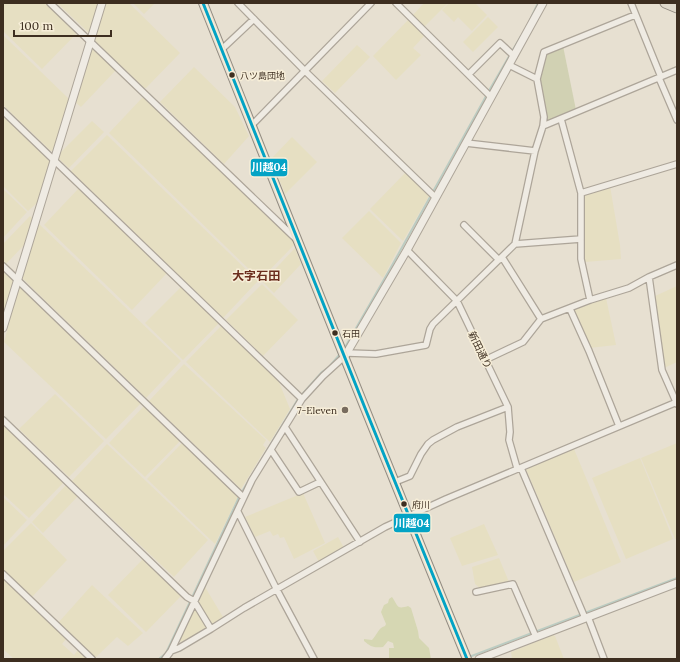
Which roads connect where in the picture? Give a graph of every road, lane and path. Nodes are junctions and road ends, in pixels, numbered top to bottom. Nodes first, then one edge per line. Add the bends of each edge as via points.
1 (50, 3) edge
2 (102, 3) edge
3 (202, 3) edge
4 (238, 3) edge
5 (371, 3) edge
6 (396, 3) edge
7 (542, 3) edge
8 (631, 3) edge
9 (665, 3) edge
10 (677, 8) edge
11 (635, 15) junction
12 (254, 20) junction
13 (91, 42) junction
14 (221, 50) junction
15 (514, 56) junction
16 (510, 65) junction
17 (677, 70) edge
18 (305, 71) junction
19 (469, 74) junction
20 (660, 78) junction
21 (537, 79) junction
22 (492, 97) junction
23 (3, 111) edge
24 (561, 119) junction
25 (677, 120) edge
26 (251, 126) junction
27 (543, 126) junction
28 (466, 142) junction
29 (535, 151) junction
30 (54, 160) junction
31 (677, 164) edge
32 (581, 193) junction
33 (435, 197) junction
34 (464, 225) dead end
35 (581, 239) junction
36 (297, 240) junction
37 (515, 244) junction
38 (407, 250) junction
39 (500, 258) junction
40 (677, 265) edge
41 (3, 266) edge
42 (649, 276) junction
43 (17, 280) junction
44 (590, 300) junction
45 (457, 301) junction
46 (570, 309) junction
47 (541, 319) junction
48 (3, 328) edge
49 (346, 354) junction
50 (484, 360) junction
51 (302, 399) junction
52 (677, 403) edge
53 (508, 407) junction
54 (3, 420) edge
55 (619, 426) junction
56 (285, 427) junction
57 (271, 450) junction
58 (519, 468) junction
59 (320, 482) junction
60 (395, 482) junction
61 (243, 497) junction
62 (238, 512) junction
63 (409, 516) junction
64 (360, 542) junction
65 (3, 574) edge
66 (677, 583) edge
67 (276, 590) junction
68 (476, 592) dead end
69 (194, 601) junction
70 (586, 617) junction
71 (211, 630) junction
72 (536, 637) junction
73 (171, 650) junction
74 (92, 659) edge
75 (166, 659) edge
76 (314, 659) edge
77 (467, 659) edge
78 (479, 659) edge
79 (604, 659) edge

1 - 13 street
2 - 13 street
3 - 14 main road
4 - 12 street
5 - 18 street
6 - 19 street
7 - 15 street
8 - 11 street
9 - 10 highway
11 - 20 street
11 - 21 street via 544,52
12 - 14 street
12 - 18 street
13 - 30 street
13 - 36 street
14 - 26 main road
15 - 16 street
15 - 19 street via 500,43
16 - 21 street
16 - 22 street
17 - 20 street
18 - 26 street
18 - 33 street
19 - 22 street
20 - 24 street
20 - 25 street
21 - 27 street via 544,117
22 - 28 street
23 - 30 street
24 - 27 street
24 - 32 street
26 - 36 main road
27 - 29 street
28 - 29 street
28 - 33 street
29 - 37 street
30 - 43 street
30 - 51 street
31 - 32 street
32 - 35 street
33 - 38 street
34 - 39 street
35 - 37 street
35 - 44 street via 583,272
36 - 49 main road
37 - 39 street
38 - 45 street, 新田通り
38 - 49 street
39 - 45 street
39 - 47 street
40 - 42 street
41 - 43 street
42 - 44 street via 629,288
42 - 52 street via 662,370
43 - 48 street
43 - 61 street
44 - 46 street
45 - 49 street via 433,324 426,345 376,354
45 - 50 street, 新田通り
46 - 47 street
46 - 55 street
47 - 50 street via 522,342
49 - 51 street
49 - 60 main road
50 - 53 street, 新田通り
51 - 56 street
52 - 55 street
53 - 58 street, 新田通り via 509,440
53 - 60 street via 457,427 433,440 421,454 410,476
54 - 69 street
55 - 58 street
56 - 57 street
56 - 59 street
57 - 59 street via 299,492
57 - 61 street
58 - 63 street
58 - 70 street, 新田通り
59 - 64 street
60 - 63 main road
61 - 62 street
62 - 67 street
62 - 69 street
63 - 64 street
63 - 77 main road
64 - 67 street
65 - 74 street
66 - 70 street
67 - 71 street
67 - 76 street
68 - 72 street via 514,584
69 - 71 street
69 - 73 street
70 - 72 street
70 - 79 street, 新田通り
71 - 73 street
72 - 78 street
73 - 75 street

